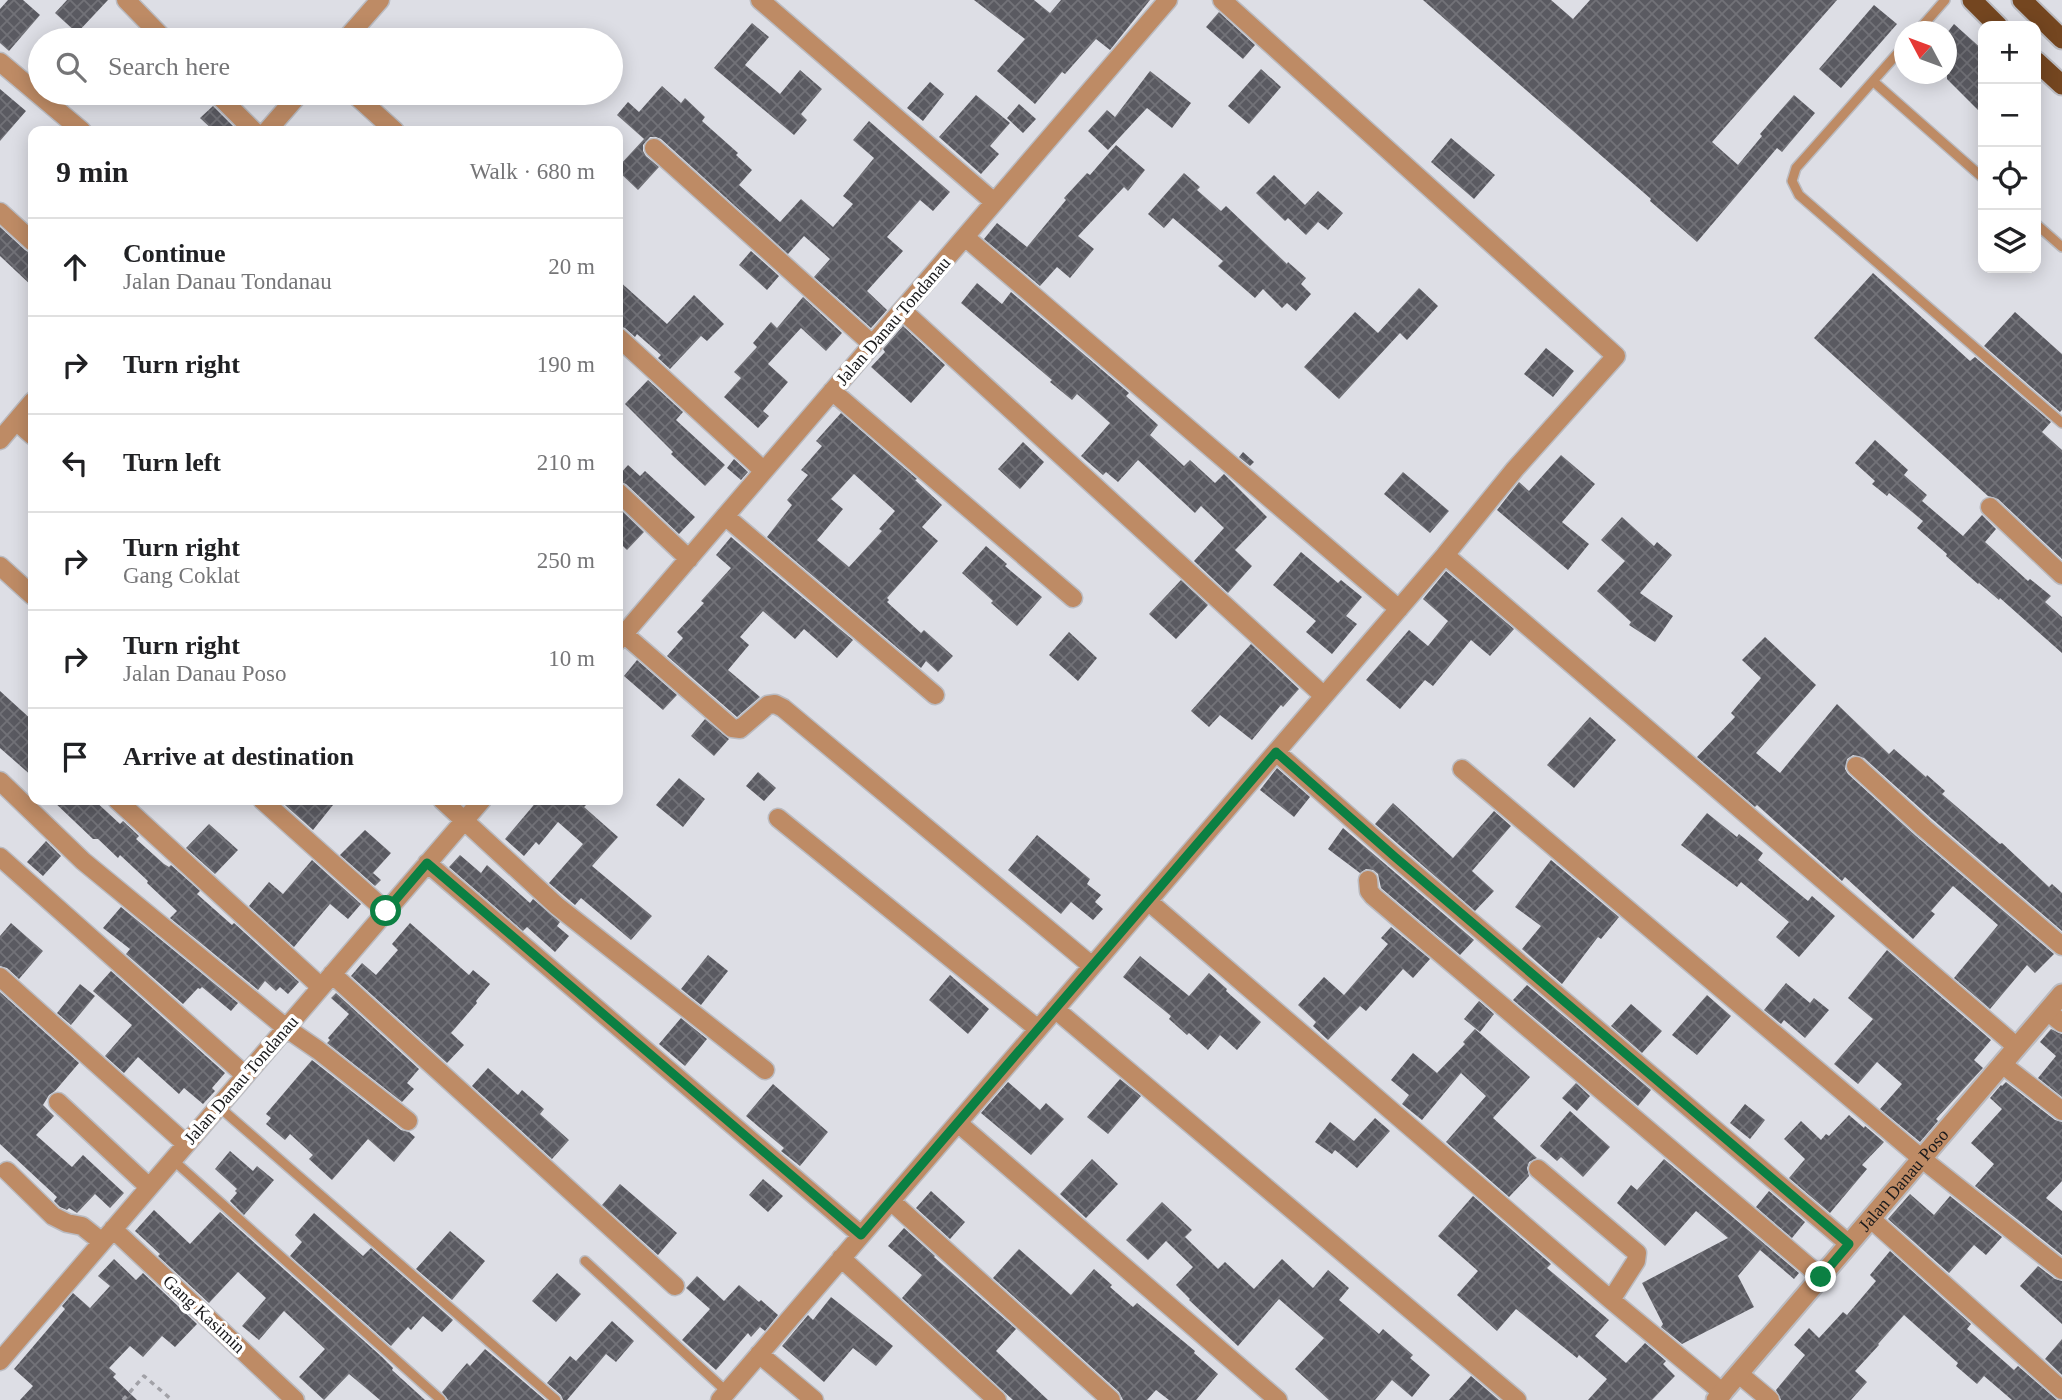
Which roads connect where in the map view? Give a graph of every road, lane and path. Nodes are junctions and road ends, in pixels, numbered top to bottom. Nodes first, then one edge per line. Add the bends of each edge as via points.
1 (125, 0) edge
2 (380, 0) edge
3 (760, 0) edge
4 (1168, 0) edge
5 (1222, 0) edge
6 (1945, 0) edge
7 (1972, 0) edge
8 (2015, 0) edge
9 (2022, 0) edge
10 (1927, 21) edge
11 (1993, 21) edge
12 (2000, 21) edge
13 (153, 28) edge
14 (356, 28) edge
15 (2062, 39) edge
16 (1894, 59) edge
17 (0, 62) edge
18 (2041, 66) edge
19 (1874, 82) junction
20 (2062, 85) edge
21 (28, 86) edge
22 (51, 105) edge
23 (228, 105) edge
24 (290, 105) edge
25 (366, 105) edge
26 (76, 126) edge
27 (249, 126) edge
28 (271, 126) edge
29 (389, 126) edge
30 (654, 148) dead end
31 (1978, 174) edge
32 (995, 202) junction
33 (0, 212) edge
34 (2041, 228) edge
35 (28, 237) edge
36 (965, 237) junction
37 (2062, 247) edge
38 (902, 310) junction
39 (623, 342) edge
40 (873, 345) junction
41 (832, 391) junction
42 (28, 407) edge
43 (16, 421) junction
44 (2062, 423) edge
45 (28, 432) edge
46 (0, 440) edge
47 (764, 471) junction
48 (623, 497) edge
49 (1990, 507) dead end
50 (725, 516) junction
51 (1445, 555) junction
52 (689, 559) junction
53 (0, 566) edge
54 (2062, 575) edge
55 (28, 591) edge
56 (1073, 598) dead end
57 (1399, 609) junction
58 (623, 636) edge
59 (623, 640) edge
60 (935, 695) dead end
61 (1324, 696) junction
62 (1276, 752) junction
63 (1856, 766) dead end
64 (1462, 769) dead end
65 (0, 781) edge
66 (123, 805) edge
67 (268, 805) edge
68 (448, 805) edge
69 (478, 805) edge
70 (778, 818) dead end
71 (464, 820) junction
72 (0, 857) edge
73 (427, 863) junction
74 (1368, 880) dead end
75 (1148, 901) junction
76 (386, 911) junction
77 (2062, 946) edge
78 (1092, 966) junction
79 (0, 977) edge
80 (327, 980) junction
81 (2062, 994) edge
82 (1055, 1009) junction
83 (2055, 1017) edge
84 (286, 1028) junction
85 (1038, 1029) junction
86 (2017, 1047) junction
87 (2002, 1064) junction
88 (765, 1070) dead end
89 (245, 1075) junction
90 (58, 1102) dead end
91 (218, 1106) junction
92 (2062, 1111) edge
93 (408, 1121) dead end
94 (958, 1123) junction
95 (186, 1144) junction
96 (1921, 1158) junction
97 (173, 1160) junction
98 (1538, 1170) dead end
99 (8, 1171) dead end
100 (149, 1187) junction
101 (891, 1201) junction
102 (1871, 1219) junction
103 (108, 1235) junction
104 (861, 1235) junction
105 (1849, 1244) junction
106 (841, 1258) junction
107 (585, 1261) dead end
108 (2062, 1270) edge
109 (1821, 1277) junction
110 (675, 1286) dead end
111 (1611, 1300) junction
112 (759, 1354) junction
113 (0, 1361) edge
114 (1739, 1374) junction
115 (2062, 1390) edge
116 (723, 1396) edge
117 (1719, 1396) edge
118 (123, 1400) edge
119 (172, 1400) edge
120 (295, 1400) edge
121 (441, 1400) edge
122 (556, 1400) edge
123 (814, 1400) edge
124 (997, 1400) edge
125 (1111, 1400) edge
126 (1278, 1400) edge
127 (1517, 1400) edge
128 (1770, 1400) edge

1 - 13 street
2 - 14 street
3 - 32 street
4 - 32 street, Jalan Danau Tondanau
5 - 51 street via 1616,356 1515,468
6 - 10 lane
7 - 11 highway
8 - 12 highway
9 - 15 highway
16 - 19 lane
17 - 21 street
18 - 20 highway
19 - 31 lane
19 - 44 lane via 1796,168 1792,181 1799,195
22 - 26 street
23 - 27 street
24 - 28 street
25 - 29 street
30 - 40 street
32 - 36 street, Jalan Danau Tondanau
33 - 35 street
34 - 37 lane
36 - 38 street, Jalan Danau Tondanau
36 - 57 street
38 - 40 street, Jalan Danau Tondanau
38 - 61 street
39 - 47 street
40 - 41 street, Jalan Danau Tondanau
41 - 47 street, Jalan Danau Tondanau
41 - 56 street
42 - 43 street
43 - 45 street
43 - 46 street
47 - 50 street, Jalan Danau Tondanau
48 - 52 street
49 - 54 street
50 - 52 street, Jalan Danau Tondanau
50 - 60 street
51 - 57 street
51 - 86 street
52 - 58 street, Jalan Danau Tondanau
53 - 55 street
57 - 61 street
59 - 78 street via 732,728 740,729 768,705 783,708
61 - 62 street
62 - 75 street
62 - 105 street
63 - 77 street
64 - 96 street
65 - 84 street via 83,861
66 - 80 street
67 - 76 street
68 - 71 street
69 - 71 street, Jalan Danau Tondanau
70 - 85 street
71 - 73 street, Jalan Danau Tondanau
71 - 88 street via 557,906
72 - 89 street
73 - 76 street, Jalan Danau Tondanau
73 - 104 street
74 - 109 street via 1368,891
75 - 78 street
75 - 111 street
76 - 80 street, Jalan Danau Tondanau
78 - 82 street
79 - 95 street
80 - 84 street, Jalan Danau Tondanau
80 - 110 street
81 - 83 street, Jalan Danau Poso
82 - 85 street
82 - 127 street
83 - 86 street, Jalan Danau Poso
84 - 89 street, Jalan Danau Tondanau
84 - 93 street
85 - 94 street
86 - 87 street, Jalan Danau Poso
87 - 92 street
87 - 96 street, Jalan Danau Poso
89 - 91 street, Jalan Danau Tondanau
90 - 100 street
91 - 95 street, Jalan Danau Tondanau
91 - 122 lane
94 - 101 street
94 - 126 street
95 - 97 street, Jalan Danau Tondanau
96 - 102 street, Jalan Danau Poso
96 - 108 street
97 - 100 street, Jalan Danau Tondanau
97 - 121 lane
98 - 111 street via 1637,1253
99 - 103 street, Gang Kasimin via 52,1216
100 - 103 street, Jalan Danau Tondanau
101 - 104 street
101 - 125 street
102 - 105 street, Jalan Danau Poso
102 - 115 street
103 - 113 street, Jalan Danau Tondanau
103 - 120 street, Gang Kasimin
104 - 106 street
105 - 109 street, Jalan Danau Poso
106 - 112 street
106 - 124 street
107 - 116 lane
109 - 114 street, Jalan Danau Poso
111 - 117 street
112 - 116 street
112 - 123 street
114 - 117 street, Jalan Danau Poso
114 - 128 street
118 - 119 path via 144,1376

